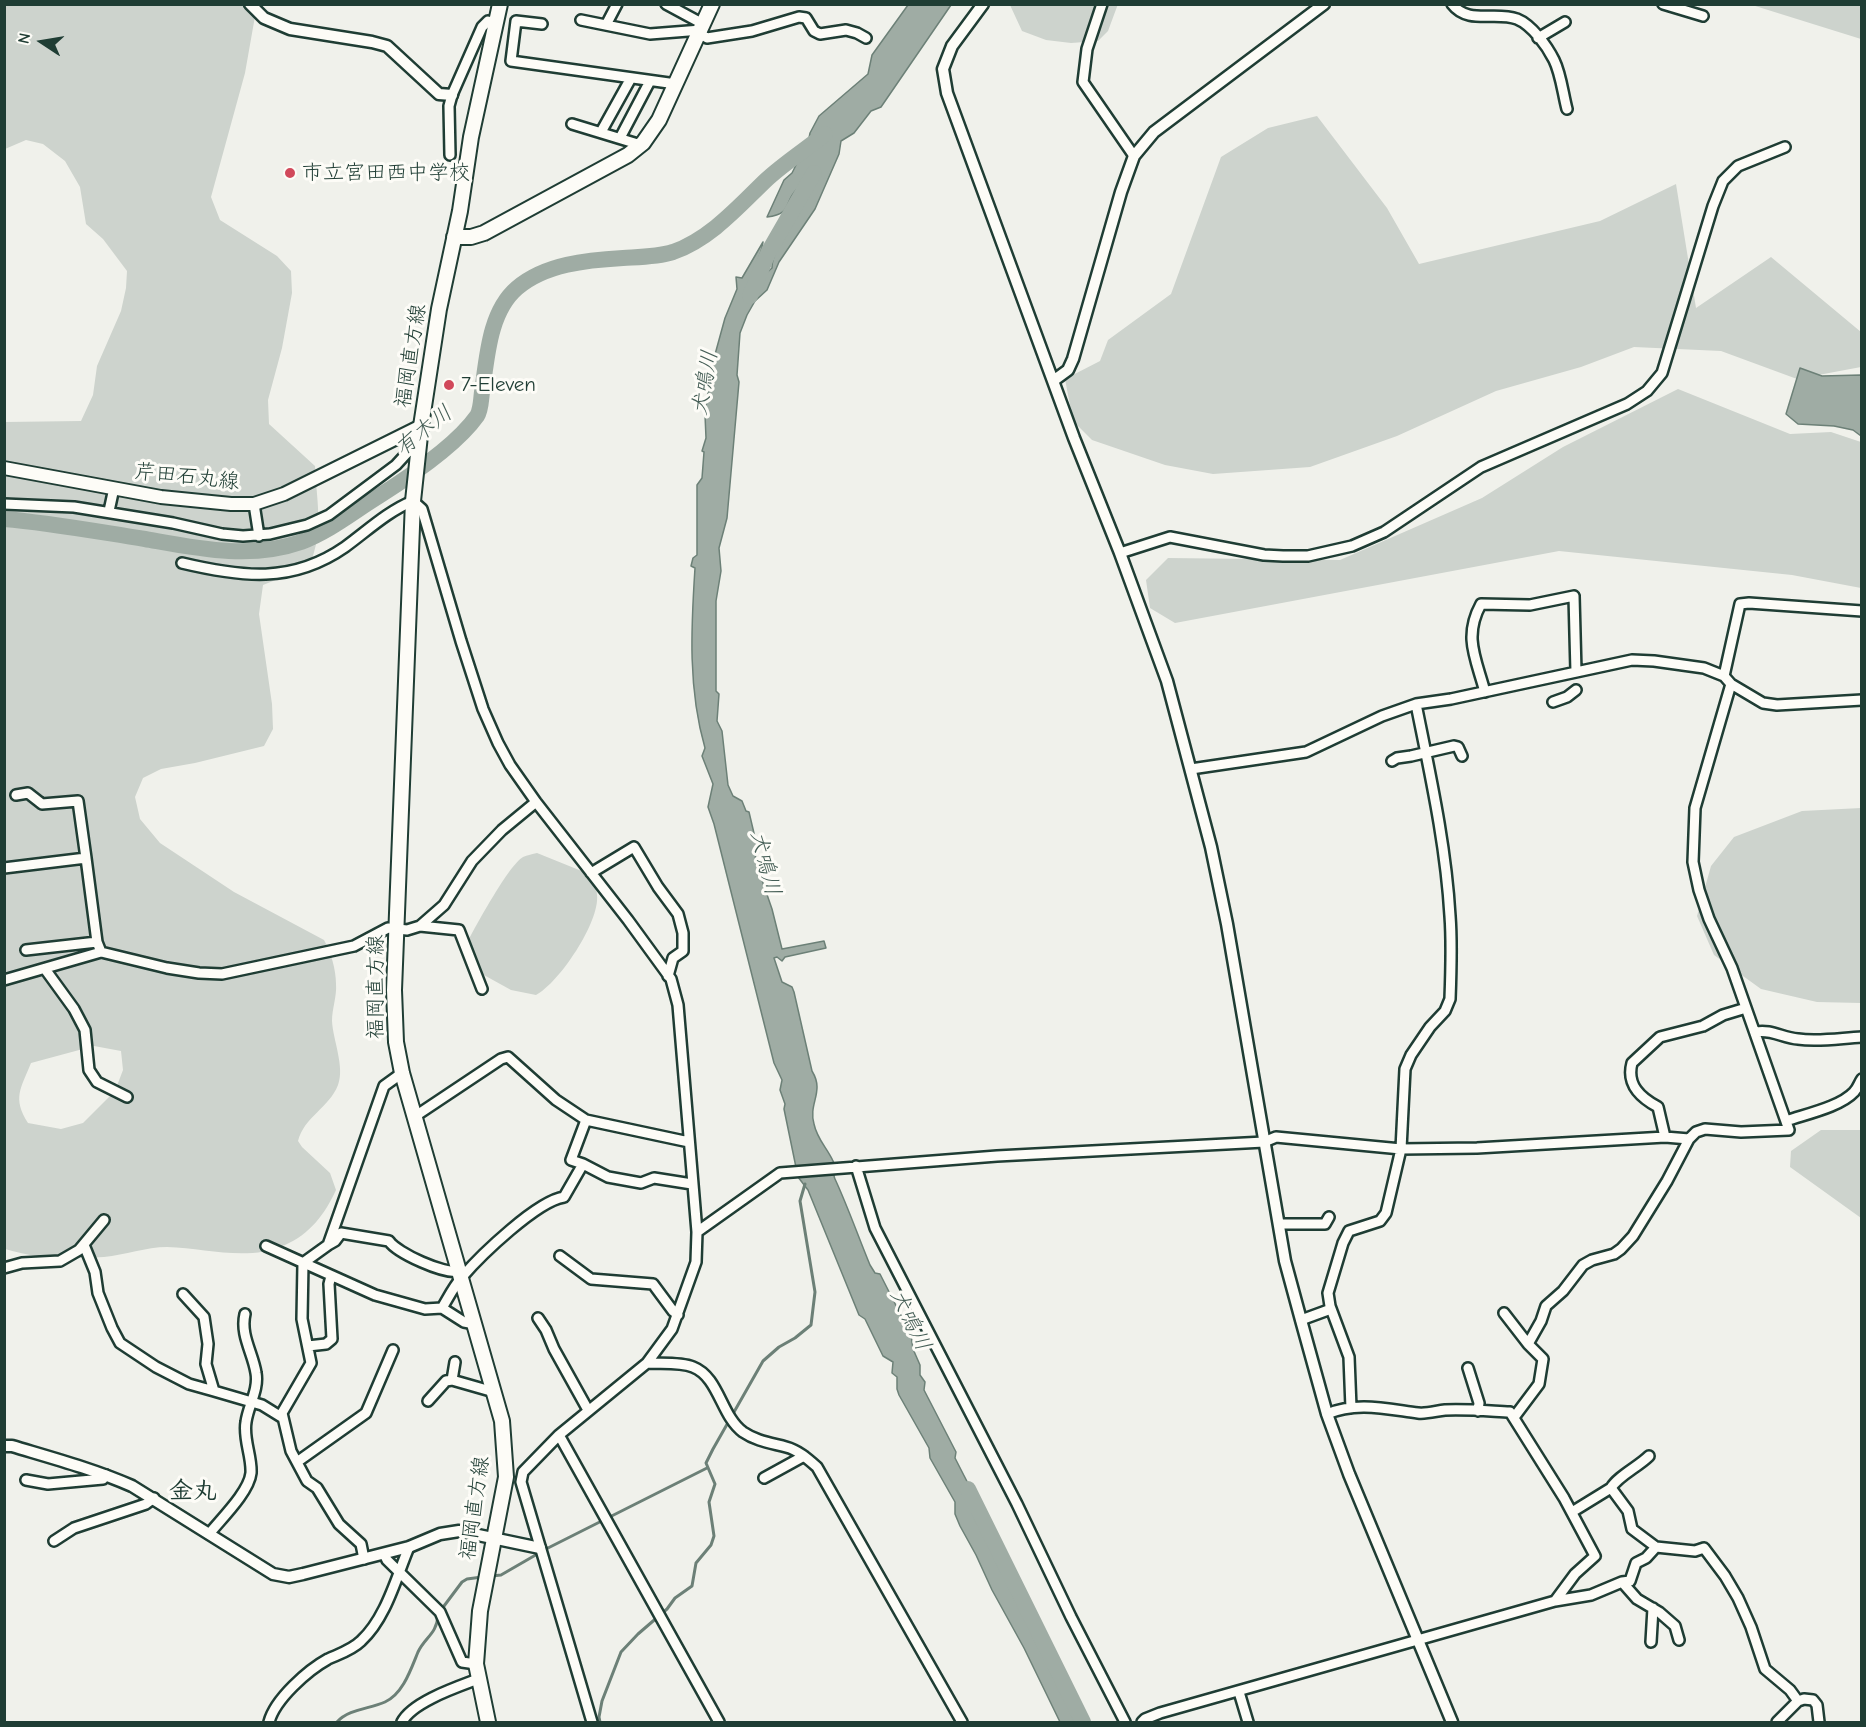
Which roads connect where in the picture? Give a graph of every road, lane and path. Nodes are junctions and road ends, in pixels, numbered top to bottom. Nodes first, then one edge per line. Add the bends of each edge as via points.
1 (250, 4) edge
2 (500, 4) edge
3 (617, 4) edge
4 (666, 4) edge
5 (712, 4) edge
6 (982, 4) edge
7 (1102, 4) edge
8 (1324, 4) edge
9 (1452, 4) edge
10 (1663, 4) edge
11 (1703, 16) dead end
12 (581, 21) dead end
13 (1564, 22) dead end
14 (495, 23) junction
15 (542, 24) dead end
16 (606, 26) junction
17 (701, 29) junction
18 (866, 38) dead end
19 (1538, 38) junction
20 (631, 78) junction
21 (650, 81) junction
22 (676, 84) junction
23 (452, 95) junction
24 (1567, 109) dead end
25 (572, 124) dead end
26 (601, 132) junction
27 (620, 138) junction
28 (641, 145) junction
29 (1785, 147) dead end
30 (450, 155) dead end
31 (1134, 156) junction
32 (454, 237) junction
33 (1053, 381) junction
34 (421, 426) junction
35 (413, 450) junction
36 (4, 468) edge
37 (114, 488) junction
38 (414, 496) junction
39 (4, 504) edge
40 (254, 504) junction
41 (109, 511) junction
42 (259, 536) junction
43 (1120, 553) junction
44 (182, 563) dead end
45 (1862, 611) edge
46 (1576, 672) junction
47 (1724, 676) junction
48 (1731, 684) junction
49 (1576, 690) dead end
50 (1485, 692) junction
51 (1862, 700) edge
52 (1553, 702) dead end
53 (1416, 704) junction
54 (1426, 753) junction
55 (1462, 756) dead end
56 (1392, 761) dead end
57 (1191, 769) junction
58 (16, 795) dead end
59 (536, 802) junction
60 (86, 858) junction
61 (4, 868) edge
62 (591, 873) junction
63 (420, 926) junction
64 (397, 928) junction
65 (97, 942) junction
66 (26, 950) dead end
67 (101, 952) junction
68 (45, 969) junction
69 (669, 976) junction
70 (4, 980) edge
71 (482, 989) dead end
72 (1746, 1008) junction
73 (1756, 1032) junction
74 (1862, 1037) edge
75 (402, 1073) junction
76 (1862, 1079) edge
77 (127, 1097) dead end
78 (414, 1117) junction
79 (586, 1120) junction
80 (1786, 1121) junction
81 (1665, 1137) junction
82 (1689, 1139) junction
83 (689, 1142) junction
84 (1264, 1142) junction
85 (1401, 1149) junction
86 (583, 1164) junction
87 (856, 1166) junction
88 (692, 1184) junction
89 (1329, 1217) dead end
90 (104, 1220) dead end
91 (1278, 1224) junction
92 (697, 1232) junction
93 (84, 1245) junction
94 (328, 1245) junction
95 (266, 1246) dead end
96 (560, 1256) dead end
97 (303, 1263) junction
98 (4, 1268) edge
99 (460, 1274) junction
100 (331, 1276) junction
101 (183, 1294) dead end
102 (442, 1308) junction
103 (1331, 1309) junction
104 (1504, 1313) dead end
105 (244, 1314) dead end
106 (678, 1315) junction
107 (538, 1318) dead end
108 (1301, 1320) junction
109 (475, 1324) junction
110 (1527, 1344) junction
111 (308, 1346) junction
112 (393, 1350) dead end
113 (455, 1362) dead end
114 (647, 1363) junction
115 (1468, 1368) dead end
116 (452, 1380) junction
117 (214, 1391) junction
118 (494, 1392) junction
119 (428, 1401) dead end
120 (251, 1402) junction
121 (1351, 1408) junction
122 (588, 1410) junction
123 (1478, 1411) junction
124 (1327, 1414) junction
125 (1515, 1416) junction
126 (283, 1418) junction
127 (559, 1435) junction
128 (4, 1446) edge
129 (804, 1456) junction
130 (1649, 1456) dead end
131 (297, 1462) junction
132 (106, 1475) junction
133 (764, 1478) dead end
134 (26, 1480) dead end
135 (1611, 1488) junction
136 (154, 1498) junction
137 (1572, 1512) junction
138 (209, 1534) junction
139 (494, 1538) junction
140 (54, 1541) dead end
141 (409, 1547) junction
142 (1656, 1547) junction
143 (540, 1548) junction
144 (384, 1554) junction
145 (364, 1559) junction
146 (399, 1572) junction
147 (1622, 1582) junction
148 (1555, 1601) junction
149 (1653, 1608) junction
150 (1418, 1640) junction
151 (1679, 1640) dead end
152 (1651, 1642) dead end
153 (476, 1664) junction
154 (478, 1679) junction
155 (1239, 1692) junction
156 (1798, 1701) junction
157 (269, 1722) edge
158 (402, 1722) edge
159 (488, 1722) edge
160 (592, 1722) edge
161 (719, 1722) edge
162 (962, 1722) edge
163 (1125, 1722) edge
164 (1142, 1722) edge
165 (1248, 1722) edge
166 (1452, 1722) edge
167 (1777, 1722) edge
168 (1819, 1722) edge

1 - 23 street via 264,18 290,29 387,46 439,94
2 - 14 main road, 福岡直方線
3 - 16 street
4 - 17 street
5 - 17 main road
6 - 33 street via 951,49 943,69 947,93
7 - 31 street via 1087,49 1083,82
8 - 31 street via 1154,132
9 - 19 street via 1469,17 1517,19
10 - 11 street
12 - 16 street
13 - 19 street
14 - 23 street via 488,21 482,27
14 - 32 main road, 福岡直方線
15 - 20 street via 516,21 511,61
16 - 17 street via 650,34
17 - 18 street via 707,38 752,31 799,17 806,18 820,34 846,30
17 - 22 main road
19 - 24 street via 1554,60
20 - 21 street
20 - 26 street
21 - 22 street
21 - 27 street
22 - 28 main road via 659,120
23 - 30 street
25 - 26 street
26 - 27 street
27 - 28 street
28 - 32 main road via 484,233
29 - 43 street via 1738,166 1723,182 1662,373 1647,391 1626,404 1481,467 1384,532 1352,546 1308,556 1283,556 1170,537
31 - 33 street via 1073,359 1068,370
32 - 34 main road, 福岡直方線
33 - 43 street
34 - 35 main road, 福岡直方線
34 - 40 main road, 芹田石丸線 via 284,494
35 - 38 main road, 福岡直方線
35 - 42 street via 329,515 307,525
36 - 37 main road, 芹田石丸線
37 - 40 main road, 芹田石丸線 via 195,501
37 - 41 street
38 - 44 street via 344,548 304,567 267,575 244,575
38 - 59 street via 422,509 483,709 510,765
38 - 64 main road, 福岡直方線
39 - 41 street
40 - 42 street
41 - 42 street via 222,534
43 - 57 street via 1167,681
45 - 47 street via 1740,604
46 - 47 street via 1632,660 1654,660 1704,668
46 - 50 street
46 - 50 street via 1574,596 1530,605 1481,604 1470,638
47 - 48 street
48 - 51 street via 1763,703
48 - 72 street via 1695,808 1693,862 1709,919
49 - 52 street
50 - 53 street
53 - 54 street
53 - 57 street via 1306,752
54 - 55 street via 1454,746
54 - 56 street
54 - 85 street via 1449,899 1450,999 1411,1055 1406,1069
57 - 84 street via 1227,924
58 - 60 street via 28,794 42,804 78,801
59 - 62 street
59 - 63 street via 472,861 444,905
60 - 61 street
60 - 65 street
62 - 69 street
62 - 69 street via 634,847 678,914 683,951 673,957
63 - 64 street
63 - 71 street via 459,930
64 - 67 street via 376,933 354,946 222,974 168,968
64 - 75 main road, 福岡直方線 via 394,1015
65 - 66 street
65 - 67 street
67 - 68 street
68 - 70 street
68 - 77 street via 85,1030 89,1070 97,1082
69 - 83 street via 678,1005
72 - 73 street
72 - 81 street via 1703,1026 1660,1037 1632,1063 1634,1089 1658,1107
73 - 74 street via 1765,1030 1816,1040
73 - 80 street
75 - 78 main road, 福岡直方線
75 - 94 street via 384,1086
76 - 80 street via 1856,1091 1846,1098
78 - 79 street via 508,1057 556,1100
78 - 99 main road, 福岡直方線
79 - 83 street
79 - 86 street via 571,1161
80 - 82 street via 1789,1130 1705,1129
81 - 82 street
81 - 85 street
82 - 110 street via 1622,1250 1583,1264 1546,1306
83 - 88 street
84 - 85 street via 1276,1137
84 - 87 street
84 - 91 street
85 - 103 street via 1386,1213 1380,1221 1349,1231 1343,1243 1328,1293
86 - 88 street via 608,1177 641,1183 654,1178
86 - 99 street via 564,1197 552,1199
87 - 92 street via 780,1173
87 - 163 street via 875,1228
88 - 92 street
89 - 91 street via 1325,1224
90 - 93 street
91 - 108 street
92 - 106 street via 696,1262
93 - 98 street via 60,1261
93 - 117 street via 101,1300 120,1343 189,1384
94 - 97 street
94 - 99 street via 341,1233 389,1241 394,1248 434,1267
95 - 97 street
96 - 106 street via 591,1279 653,1284
97 - 100 street
97 - 111 street via 302,1319
99 - 102 street
99 - 109 main road, 福岡直方線
100 - 102 street via 425,1309
100 - 111 street via 332,1339 326,1344
101 - 117 street via 204,1317 207,1364
102 - 109 street
103 - 108 street
103 - 121 street via 1349,1357
104 - 110 street
105 - 120 street via 256,1374
106 - 114 street
107 - 122 street
108 - 124 street
109 - 118 main road, 福岡直方線
110 - 125 street via 1543,1359 1539,1384
111 - 126 street via 311,1363 282,1413
112 - 131 street via 366,1413
113 - 116 street
114 - 122 street
114 - 129 street via 692,1366 710,1382 742,1431
115 - 123 street
116 - 118 street
116 - 119 street via 446,1381
117 - 120 street
118 - 139 main road, 福岡直方線 via 505,1442 506,1477
120 - 126 street
120 - 138 street via 245,1427 251,1474 246,1487
121 - 123 street via 1419,1413
121 - 124 street
122 - 127 street
123 - 125 street via 1510,1412
124 - 150 street
125 - 137 street
126 - 131 street
127 - 143 street via 523,1472 521,1482
127 - 161 street
128 - 132 street
129 - 133 street
129 - 162 street via 817,1467
130 - 135 street
131 - 145 street via 306,1481 317,1488 339,1524 361,1544
132 - 134 street via 103,1479 48,1484
132 - 136 street
135 - 137 street
135 - 142 street via 1628,1510 1632,1530
136 - 138 street
136 - 140 street via 74,1528
137 - 148 street via 1595,1556
138 - 145 street via 263,1569 289,1577
139 - 141 street via 459,1531
139 - 143 street
139 - 153 main road, 福岡直方線 via 480,1611
141 - 144 street
141 - 146 street
142 - 147 street via 1636,1563 1630,1581
142 - 156 street via 1695,1551 1704,1548 1738,1598 1765,1669
143 - 160 street
144 - 145 street
144 - 146 street
146 - 153 street via 440,1612 462,1662
146 - 157 street via 374,1627 360,1642 303,1677 277,1706
147 - 148 street via 1591,1595
147 - 149 street via 1637,1599
148 - 150 street
149 - 151 street via 1675,1626
149 - 152 street
150 - 155 street
150 - 166 street
153 - 154 main road, 福岡直方線
154 - 158 street via 429,1700
154 - 159 main road, 福岡直方線
155 - 164 street via 1160,1713
155 - 165 street
156 - 167 street
156 - 168 street via 1813,1700

